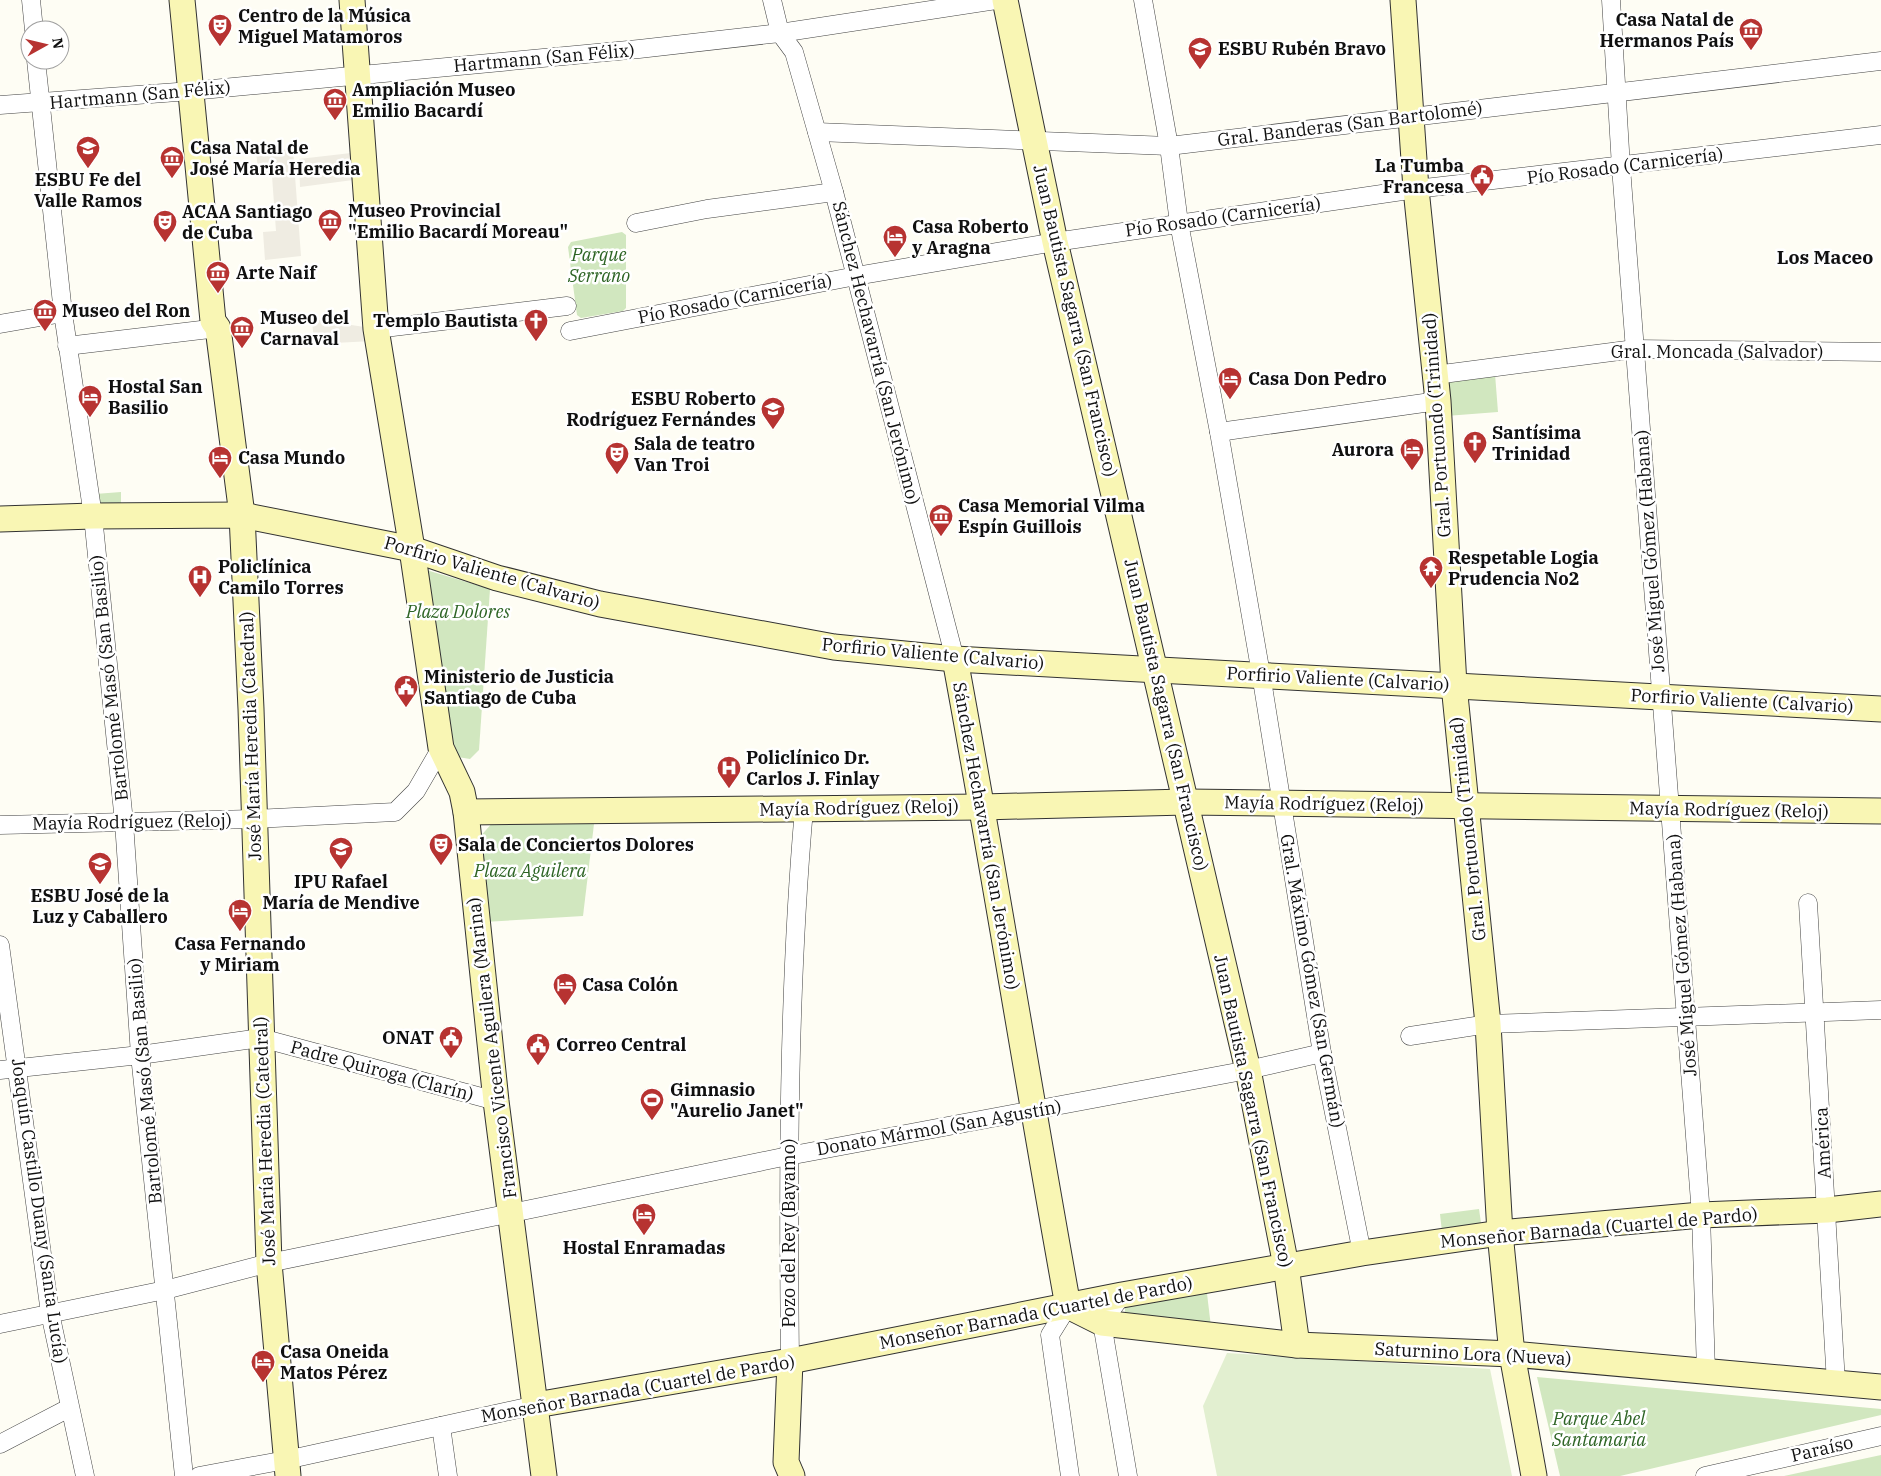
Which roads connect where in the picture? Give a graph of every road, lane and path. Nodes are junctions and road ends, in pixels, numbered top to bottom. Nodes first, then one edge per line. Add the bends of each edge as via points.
1 (31, 0) edge
2 (182, 0) edge
3 (352, 0) edge
4 (772, 0) edge
5 (996, 0) edge
6 (1005, 0) edge
7 (1143, 0) edge
8 (1403, 0) edge
9 (1612, 0) edge
10 (33, 20) edge
11 (780, 33) junction
12 (1881, 60) edge
13 (37, 70) edge
14 (358, 76) junction
15 (191, 91) junction
16 (1618, 92) junction
17 (40, 103) junction
18 (0, 105) edge
19 (1411, 116) junction
20 (817, 132) junction
21 (1881, 135) edge
22 (1035, 142) junction
23 (1169, 146) junction
24 (1621, 167) junction
25 (1416, 189) junction
26 (834, 192) junction
27 (1179, 223) junction
28 (636, 224) dead end
29 (1055, 242) junction
30 (856, 276) junction
31 (567, 306) dead end
32 (63, 313) junction
33 (0, 324) edge
34 (218, 328) junction
35 (376, 329) junction
36 (570, 331) dead end
37 (67, 346) junction
38 (1636, 349) junction
39 (1881, 352) edge
40 (1435, 375) junction
41 (1438, 401) junction
42 (1219, 432) junction
43 (242, 515) junction
44 (93, 516) junction
45 (0, 519) edge
46 (412, 549) junction
47 (955, 659) junction
48 (1156, 670) junction
49 (1262, 674) junction
50 (1454, 685) junction
51 (1661, 696) junction
52 (1881, 709) edge
53 (441, 748) junction
54 (1186, 802) junction
55 (1282, 802) junction
56 (1466, 806) junction
57 (982, 807) junction
58 (804, 809) junction
59 (1671, 809) junction
60 (1881, 811) edge
61 (466, 812) junction
62 (254, 819) junction
63 (124, 822) junction
64 (0, 825) edge
65 (1808, 903) dead end
66 (0, 945) edge
67 (1881, 1010) edge
68 (1816, 1013) junction
69 (1686, 1017) junction
70 (1488, 1024) junction
71 (1410, 1036) dead end
72 (261, 1038) junction
73 (1322, 1053) junction
74 (140, 1056) junction
75 (18, 1068) junction
76 (0, 1070) edge
77 (1248, 1070) junction
78 (496, 1101) junction
79 (1033, 1112) junction
80 (788, 1156) junction
81 (1881, 1204) edge
82 (1827, 1210) junction
83 (511, 1212) junction
84 (1702, 1215) junction
85 (1500, 1233) junction
86 (1362, 1253) junction
87 (269, 1263) junction
88 (1286, 1266) junction
89 (165, 1290) junction
90 (1122, 1295) junction
91 (1068, 1306) junction
92 (50, 1313) junction
93 (1102, 1323) junction
94 (0, 1324) edge
95 (1297, 1345) junction
96 (1512, 1354) junction
97 (790, 1361) junction
98 (1706, 1371) junction
99 (1836, 1383) junction
100 (1881, 1387) edge
101 (536, 1405) junction
102 (69, 1408) junction
103 (441, 1426) junction
104 (1881, 1436) edge
105 (0, 1444) edge
106 (287, 1468) edge
107 (84, 1476) edge
108 (184, 1476) edge
109 (199, 1476) edge
110 (448, 1476) edge
111 (544, 1476) edge
112 (792, 1476) edge
113 (1070, 1476) edge
114 (1128, 1476) edge
115 (1534, 1476) edge
116 (1705, 1476) edge

1 - 10 street
2 - 15 street, José María Heredia (Catedral)
3 - 14 street, Francisco Vicente Aguilera (Marina)
4 - 11 street, Sánchez Hechavarría (San Jerónimo)
5 - 11 street, Hartmann (San Félix)
6 - 22 street, Juan Bautista Sagarra (San Francisco)
7 - 23 street, Gral. Máximo Gómez (San Germán)
8 - 19 street, Gral. Portuondo (Trinidad)
9 - 16 street, José Miguel Gómez (Habana)
11 - 14 street, Hartmann (San Félix)
11 - 20 street, Sánchez Hechavarría (San Jerónimo) via 794,52
12 - 16 street, Gral. Banderas (San Bartolomé)
13 - 17 street, Bartolomé Masó (San Basilio)
14 - 15 street, Hartmann (San Félix)
14 - 35 street, Francisco Vicente Aguilera (Marina)
15 - 17 street, Hartmann (San Félix)
15 - 34 street, José María Heredia (Catedral) via 213,321
16 - 19 street, Gral. Banderas (San Bartolomé)
16 - 24 street, José Miguel Gómez (Habana)
17 - 18 street, Hartmann (San Félix)
17 - 32 street, Bartolomé Masó (San Basilio)
19 - 23 street, Gral. Banderas (San Bartolomé)
19 - 25 street, Gral. Portuondo (Trinidad)
20 - 22 street, Gral. Banderas (San Bartolomé)
20 - 26 street, Sánchez Hechavarría (San Jerónimo)
21 - 24 street, Pío Rosado (Carnicería)
22 - 23 street, Gral. Banderas (San Bartolomé)
22 - 29 street, Juan Bautista Sagarra (San Francisco)
23 - 27 street, Gral. Máximo Gómez (San Germán)
24 - 25 street, Pío Rosado (Carnicería)
24 - 38 street, José Miguel Gómez (Habana)
25 - 27 street, Pío Rosado (Carnicería)
25 - 40 street, Gral. Portuondo (Trinidad)
26 - 28 street
26 - 30 street, Sánchez Hechavarría (San Jerónimo)
27 - 29 street, Pío Rosado (Carnicería)
27 - 42 street, Gral. Máximo Gómez (San Germán)
29 - 30 street, Pío Rosado (Carnicería)
29 - 48 street, Juan Bautista Sagarra (San Francisco)
30 - 36 street, Pío Rosado (Carnicería)
30 - 47 street, Sánchez Hechavarría (San Jerónimo)
31 - 35 street
32 - 33 street
32 - 37 street, Bartolomé Masó (San Basilio)
34 - 37 street
34 - 43 street, José María Heredia (Catedral)
35 - 46 street, Francisco Vicente Aguilera (Marina)
37 - 44 street, Bartolomé Masó (San Basilio)
38 - 39 street, Gral. Moncada (Salvador)
38 - 40 street, Gral. Moncada (Salvador)
38 - 51 street, José Miguel Gómez (Habana)
40 - 41 street, Gral. Portuondo (Trinidad)
41 - 42 street
41 - 50 street, Gral. Portuondo (Trinidad)
42 - 49 street, Gral. Máximo Gómez (San Germán)
43 - 44 street, Porfirio Valiente (Calvario)
43 - 46 street, Porfirio Valiente (Calvario)
43 - 62 street, José María Heredia (Catedral)
44 - 45 street, Porfirio Valiente (Calvario)
44 - 63 street, Bartolomé Masó (San Basilio)
46 - 47 street, Porfirio Valiente (Calvario) via 497,578 600,604 834,647
46 - 53 street, Francisco Vicente Aguilera (Marina)
47 - 48 street, Porfirio Valiente (Calvario)
47 - 57 street, Sánchez Hechavarría (San Jerónimo)
48 - 49 street, Porfirio Valiente (Calvario)
48 - 54 street, Juan Bautista Sagarra (San Francisco)
49 - 50 street, Porfirio Valiente (Calvario)
49 - 55 street, Gral. Máximo Gómez (San Germán)
50 - 51 street, Porfirio Valiente (Calvario)
50 - 56 street, Gral. Portuondo (Trinidad)
51 - 52 street, Porfirio Valiente (Calvario)
51 - 59 street, José Miguel Gómez (Habana)
53 - 61 street, Francisco Vicente Aguilera (Marina) via 462,792
53 - 62 street, Mayía Rodríguez (Reloj) via 416,791 396,812
54 - 55 street, Mayía Rodríguez (Reloj)
54 - 57 street, Mayía Rodríguez (Reloj)
54 - 77 street, Juan Bautista Sagarra (San Francisco)
55 - 56 street, Mayía Rodríguez (Reloj)
55 - 73 street, Gral. Máximo Gómez (San Germán)
56 - 59 street, Mayía Rodríguez (Reloj)
56 - 70 street, Gral. Portuondo (Trinidad)
57 - 58 street, Mayía Rodríguez (Reloj)
57 - 79 street, Sánchez Hechavarría (San Jerónimo)
58 - 61 street, Mayía Rodríguez (Reloj)
58 - 80 street, Pozo del Rey (Bayamo) via 798,880
59 - 60 street, Mayía Rodríguez (Reloj)
59 - 69 street, José Miguel Gómez (Habana)
61 - 78 street, Francisco Vicente Aguilera (Marina)
62 - 63 street, Mayía Rodríguez (Reloj)
62 - 72 street, José María Heredia (Catedral)
63 - 64 street, Mayía Rodríguez (Reloj)
63 - 74 street, Bartolomé Masó (San Basilio)
65 - 68 street, América
66 - 75 street, Joaquín Castillo Duany (Santa Lucía)
67 - 68 street
68 - 69 street
68 - 82 street, América
69 - 70 street
69 - 84 street, José Miguel Gómez (Habana)
70 - 71 street
70 - 85 street, Gral. Portuondo (Trinidad)
72 - 74 street, Padre Quiroga (Clarín)
72 - 78 street, Padre Quiroga (Clarín)
72 - 87 street, José María Heredia (Catedral)
73 - 77 street, Donato Mármol (San Agustín)
73 - 86 street, Gral. Máximo Gómez (San Germán)
74 - 75 street, Padre Quiroga (Clarín)
74 - 89 street, Bartolomé Masó (San Basilio)
75 - 76 street, Padre Quiroga (Clarín)
75 - 92 street, Joaquín Castillo Duany (Santa Lucía)
77 - 79 street, Donato Mármol (San Agustín)
77 - 88 street, Juan Bautista Sagarra (San Francisco)
78 - 83 street, Francisco Vicente Aguilera (Marina)
79 - 80 street, Donato Mármol (San Agustín)
79 - 91 street, Sánchez Hechavarría (San Jerónimo)
80 - 83 street, Donato Mármol (San Agustín)
80 - 97 street, Pozo del Rey (Bayamo)
81 - 82 street, Monseñor Barnada (Cuartel de Pardo)
82 - 84 street, Monseñor Barnada (Cuartel de Pardo)
82 - 99 street, América
83 - 87 street, Donato Mármol (San Agustín)
83 - 101 street, Francisco Vicente Aguilera (Marina)
84 - 85 street, Monseñor Barnada (Cuartel de Pardo)
84 - 98 street, José Miguel Gómez (Habana)
85 - 86 street, Monseñor Barnada (Cuartel de Pardo)
85 - 96 street, Gral. Portuondo (Trinidad)
86 - 88 street, Monseñor Barnada (Cuartel de Pardo)
87 - 89 street, Donato Mármol (San Agustín)
87 - 106 street, José María Heredia (Catedral)
88 - 90 street, Monseñor Barnada (Cuartel de Pardo)
88 - 95 street, Juan Bautista Sagarra (San Francisco)
89 - 92 street, Donato Mármol (San Agustín)
89 - 108 street, Bartolomé Masó (San Basilio)
90 - 91 street, Monseñor Barnada (Cuartel de Pardo)
90 - 93 street
91 - 93 street, Saturnino Lora (Nueva)
91 - 97 street, Monseñor Barnada (Cuartel de Pardo)
91 - 113 street via 1050,1335
92 - 94 street, Donato Mármol (San Agustín)
92 - 102 street, Joaquín Castillo Duany (Santa Lucía)
93 - 95 street, Saturnino Lora (Nueva)
93 - 114 street
95 - 96 street, Saturnino Lora (Nueva)
96 - 98 street, Saturnino Lora (Nueva)
96 - 115 street, Gral. Portuondo (Trinidad)
97 - 101 street, Monseñor Barnada (Cuartel de Pardo)
97 - 112 street, Pozo del Rey (Bayamo) via 786,1462
98 - 99 street, Saturnino Lora (Nueva)
99 - 100 street, Saturnino Lora (Nueva)
101 - 103 street, Monseñor Barnada (Cuartel de Pardo)
101 - 111 street, Francisco Vicente Aguilera (Marina)
102 - 105 street
102 - 107 street, Joaquín Castillo Duany (Santa Lucía)
103 - 106 street, Monseñor Barnada (Cuartel de Pardo)
103 - 110 street
104 - 116 street, Paraíso
106 - 109 street, Monseñor Barnada (Cuartel de Pardo)

